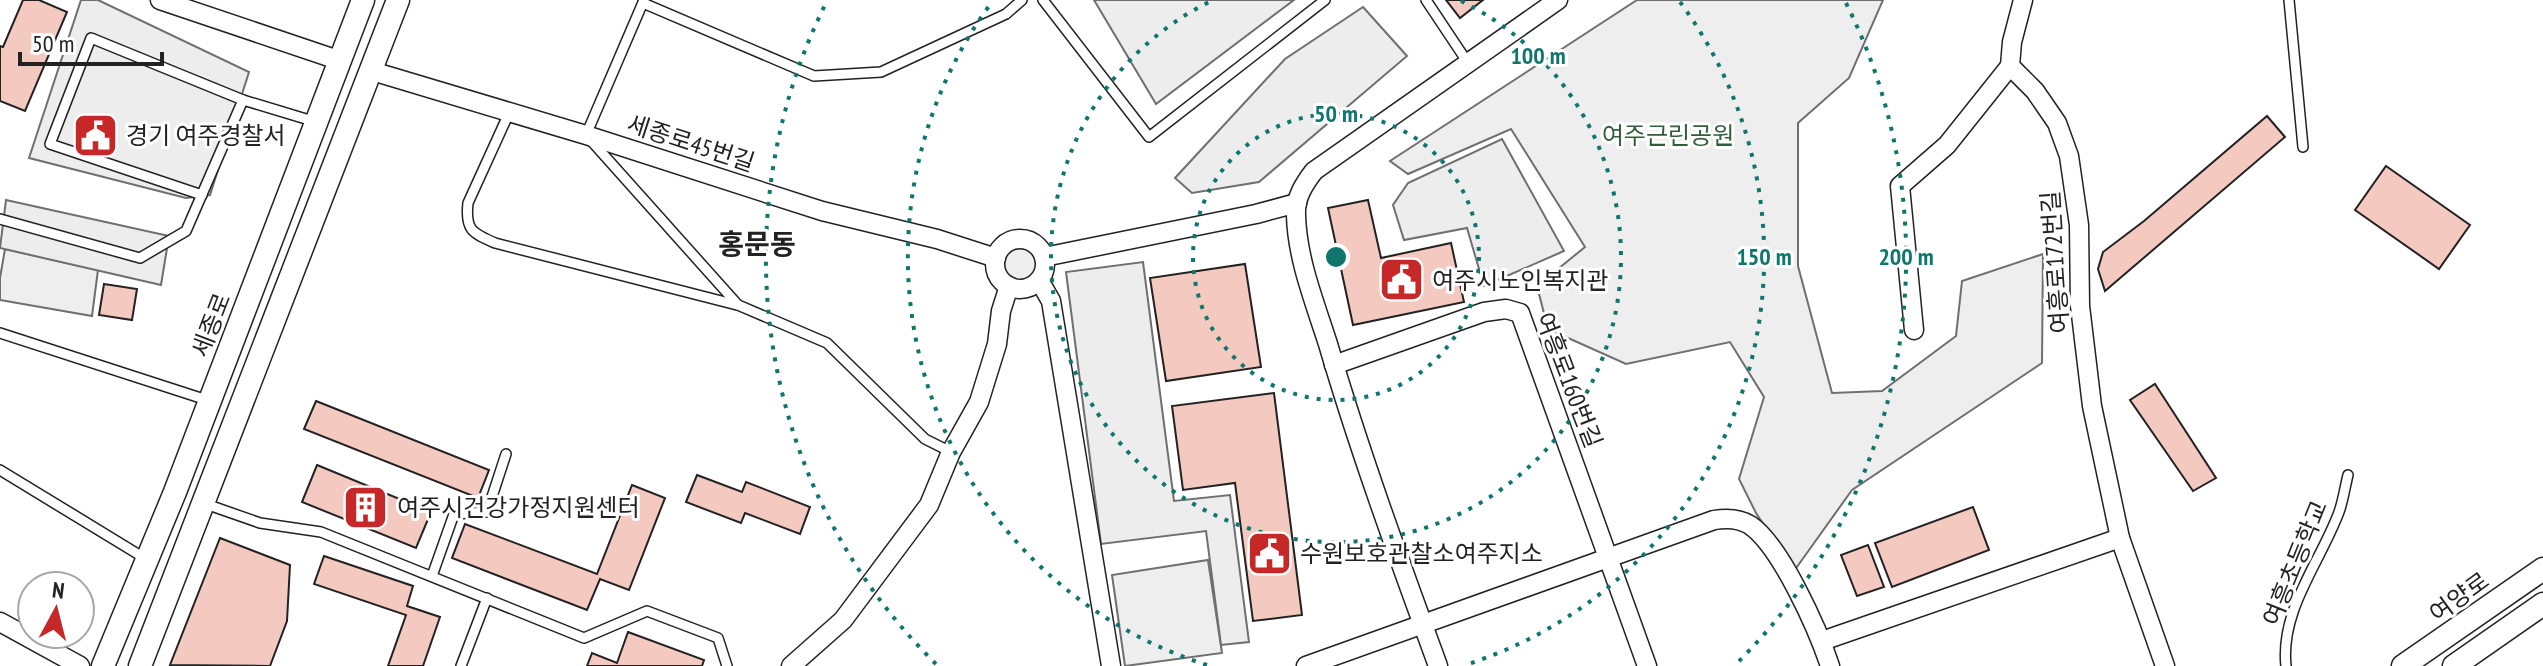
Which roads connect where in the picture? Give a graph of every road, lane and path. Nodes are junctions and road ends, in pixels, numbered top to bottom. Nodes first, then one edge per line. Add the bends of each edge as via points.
1 (160, 0) edge
2 (363, 0) edge
3 (398, 0) edge
4 (1022, 0) edge
5 (1043, 0) edge
6 (1325, 0) edge
7 (1426, 0) edge
8 (1558, 0) edge
9 (2023, 0) edge
10 (2289, 0) edge
11 (644, 1) edge
12 (341, 61) junction
13 (1468, 63) junction
14 (2010, 66) junction
15 (372, 71) junction
16 (243, 100) junction
17 (509, 113) junction
18 (316, 122) junction
19 (586, 135) junction
20 (2303, 147) dead end
21 (202, 195) junction
22 (1297, 203) junction
23 (0, 219) edge
24 (1044, 257) junction
25 (996, 258) junction
26 (1039, 280) junction
27 (1009, 286) junction
28 (738, 305) junction
29 (1914, 330) dead end
30 (0, 333) edge
31 (1334, 365) junction
32 (210, 402) junction
33 (951, 452) junction
34 (506, 454) dead end
35 (0, 470) edge
36 (2348, 475) dead end
37 (175, 492) junction
38 (203, 503) junction
39 (2120, 538) junction
40 (1610, 557) junction
41 (146, 559) junction
42 (2543, 569) edge
43 (432, 576) junction
44 (487, 598) junction
45 (2543, 604) edge
46 (0, 622) edge
47 (1423, 624) junction
48 (1822, 641) junction
49 (80, 666) edge
50 (103, 666) edge
51 (140, 666) edge
52 (461, 666) edge
53 (727, 666) edge
54 (791, 666) edge
55 (1111, 666) edge
56 (1306, 666) edge
57 (1438, 666) edge
58 (1647, 666) edge
59 (1830, 666) edge
60 (2165, 666) edge
61 (2286, 666) edge
62 (2403, 666) edge
63 (2454, 666) edge

1 - 12 street
2 - 12 street, 세종로
3 - 15 street
4 - 11 lane via 1006,14 881,72 814,76
5 - 6 lane via 1149,137
7 - 13 lane
8 - 13 street
9 - 14 street
10 - 20 lane
11 - 19 lane
12 - 15 street
12 - 18 street, 세종로
13 - 22 street via 1314,171
14 - 29 street via 1947,145 1900,186
14 - 39 street, 여흥로172번길 via 2057,123 2069,156 2089,384
15 - 17 street, 세종로45번길
15 - 38 street
16 - 18 lane
16 - 21 lane
16 - 21 lane via 91,38 50,144
17 - 19 street, 세종로45번길
17 - 28 lane via 468,203 466,219 473,233
18 - 32 street, 세종로
19 - 25 street, 세종로45번길 via 822,211
19 - 28 lane
21 - 23 lane via 186,231 140,258
22 - 24 street
22 - 31 street via 1305,268
24 - 25 street via 1036,244 1021,239 1005,244
24 - 26 street
25 - 27 street via 998,274
26 - 27 street via 1025,288
26 - 55 street via 1051,301
27 - 33 street via 979,402
28 - 33 lane via 827,343 925,439
30 - 32 lane
31 - 40 street, 여흥로160번길 via 1484,312 1520,313
31 - 47 street
32 - 37 street, 세종로
33 - 54 street via 929,505 843,620
34 - 43 lane via 487,512 454,514
35 - 41 lane
36 - 61 lane, 여흥초등학교 via 2339,511 2286,632
37 - 38 street
37 - 41 street, 세종로
38 - 43 lane via 260,523 321,532
38 - 51 street
39 - 48 street
39 - 60 street, 여흥로172번길
40 - 47 street
40 - 48 street via 1714,520 1749,524 1778,556
40 - 58 street, 여흥로160번길
41 - 50 street, 세종로
42 - 62 street, 여양로
43 - 44 lane
44 - 52 lane
44 - 53 lane via 584,638 647,611 718,638
45 - 63 street
46 - 49 street
47 - 56 street
47 - 57 street
48 - 59 street

